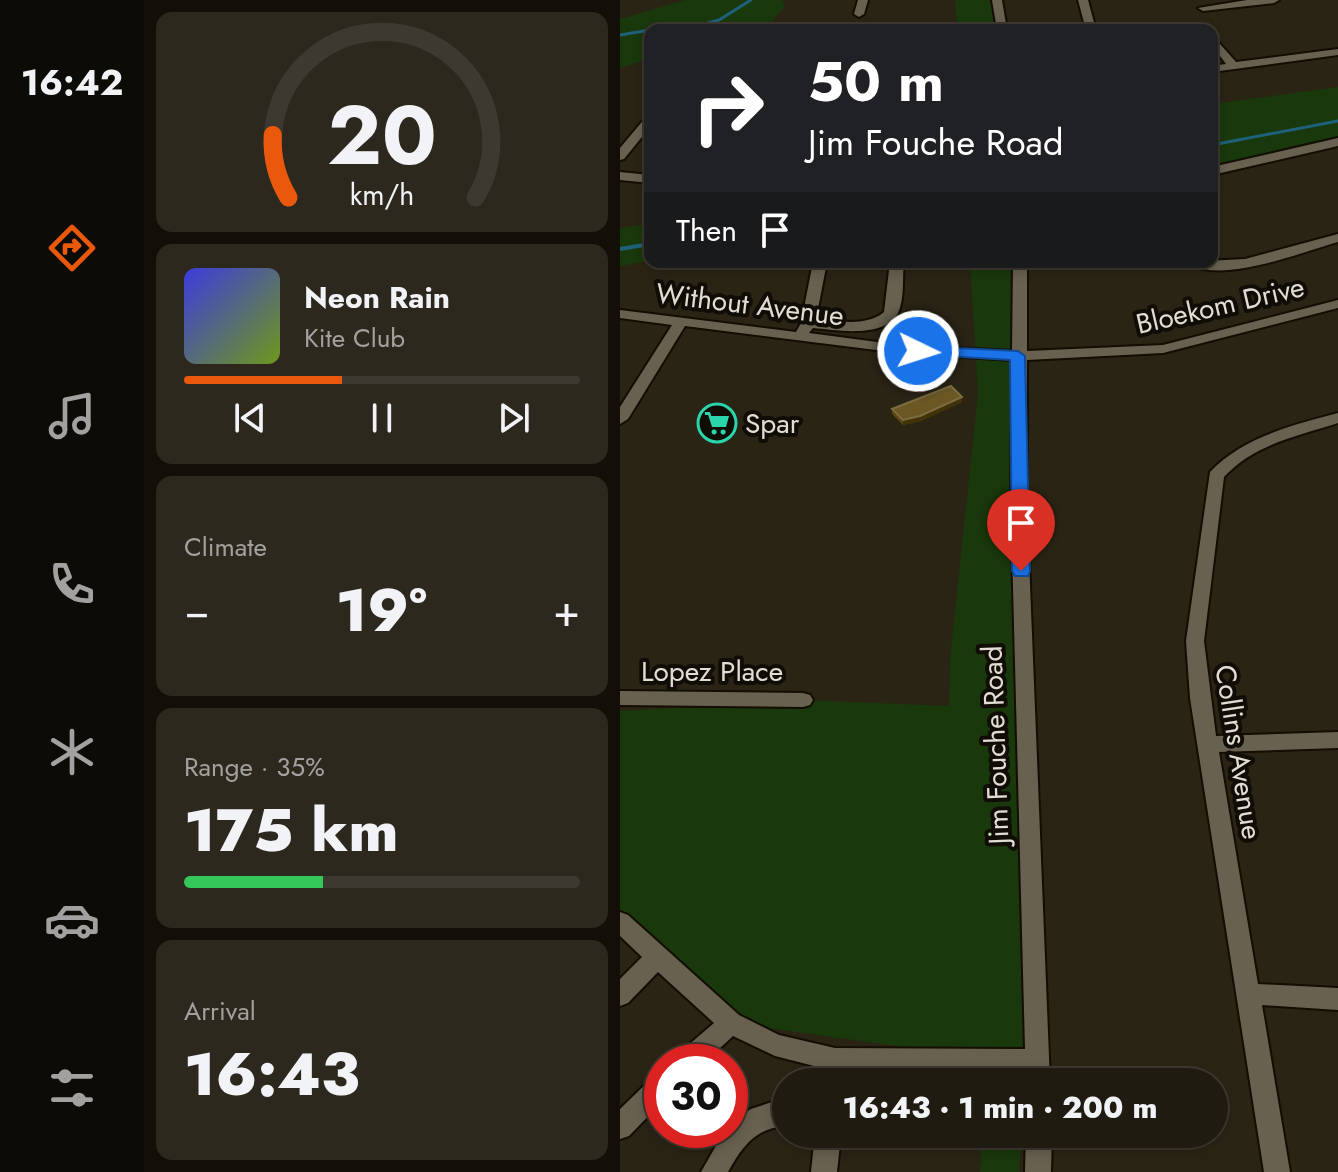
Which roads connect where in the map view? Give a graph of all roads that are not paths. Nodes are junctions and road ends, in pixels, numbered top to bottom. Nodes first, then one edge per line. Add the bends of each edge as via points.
1 (863, 0) edge
2 (997, 0) edge
3 (1083, 0) edge
4 (1274, 0) edge
5 (1204, 9) edge
6 (859, 14) dead end
7 (1001, 24) edge
8 (1089, 24) edge
9 (1218, 46) edge
10 (1338, 52) edge
11 (1233, 66) junction
12 (1218, 68) edge
13 (644, 126) edge
14 (1338, 142) edge
15 (620, 156) edge
16 (1218, 170) edge
17 (620, 176) edge
18 (644, 178) edge
19 (1338, 238) edge
20 (1218, 266) edge
21 (819, 268) edge
22 (896, 268) edge
23 (1020, 268) edge
24 (1338, 304) edge
25 (620, 314) edge
26 (681, 322) junction
27 (808, 323) junction
28 (800, 338) junction
29 (1018, 356) junction
30 (1338, 418) edge
31 (620, 419) edge
32 (620, 698) edge
33 (803, 700) dead end
34 (1338, 740) edge
35 (1209, 744) junction
36 (620, 922) edge
37 (657, 957) junction
38 (1248, 994) junction
39 (620, 995) edge
40 (1338, 999) edge
41 (731, 1023) junction
42 (707, 1044) edge
43 (827, 1068) edge
44 (1038, 1068) edge
45 (644, 1103) edge
46 (772, 1114) edge
47 (620, 1127) edge
48 (827, 1148) edge
49 (1039, 1148) edge
50 (714, 1172) edge
51 (824, 1172) edge
52 (1038, 1172) edge
53 (1277, 1172) edge

1 - 6 street
2 - 7 street
3 - 8 street
4 - 5 street
9 - 11 street
10 - 11 street
11 - 12 street
13 - 15 street
14 - 16 street
17 - 18 street
19 - 20 street
21 - 27 street
22 - 27 street via 891,312 883,321
23 - 29 street, Jim Fouche Road
24 - 29 street, Bloekom Drive via 1163,349
25 - 26 street, Without Avenue
26 - 28 street, Without Avenue
26 - 31 street
27 - 28 street
28 - 29 street, Without Avenue
29 - 44 street, Jim Fouche Road
30 - 35 street, Collins Avenue via 1253,447 1227,461 1216,476 1195,641
32 - 33 street, Lopez Place
34 - 35 street
35 - 38 street, Collins Avenue
36 - 37 street
37 - 39 street
37 - 41 street
38 - 40 street
38 - 53 street, Collins Avenue
41 - 42 street
41 - 43 street
45 - 47 street
46 - 50 street via 751,1120
48 - 51 street
49 - 52 street

